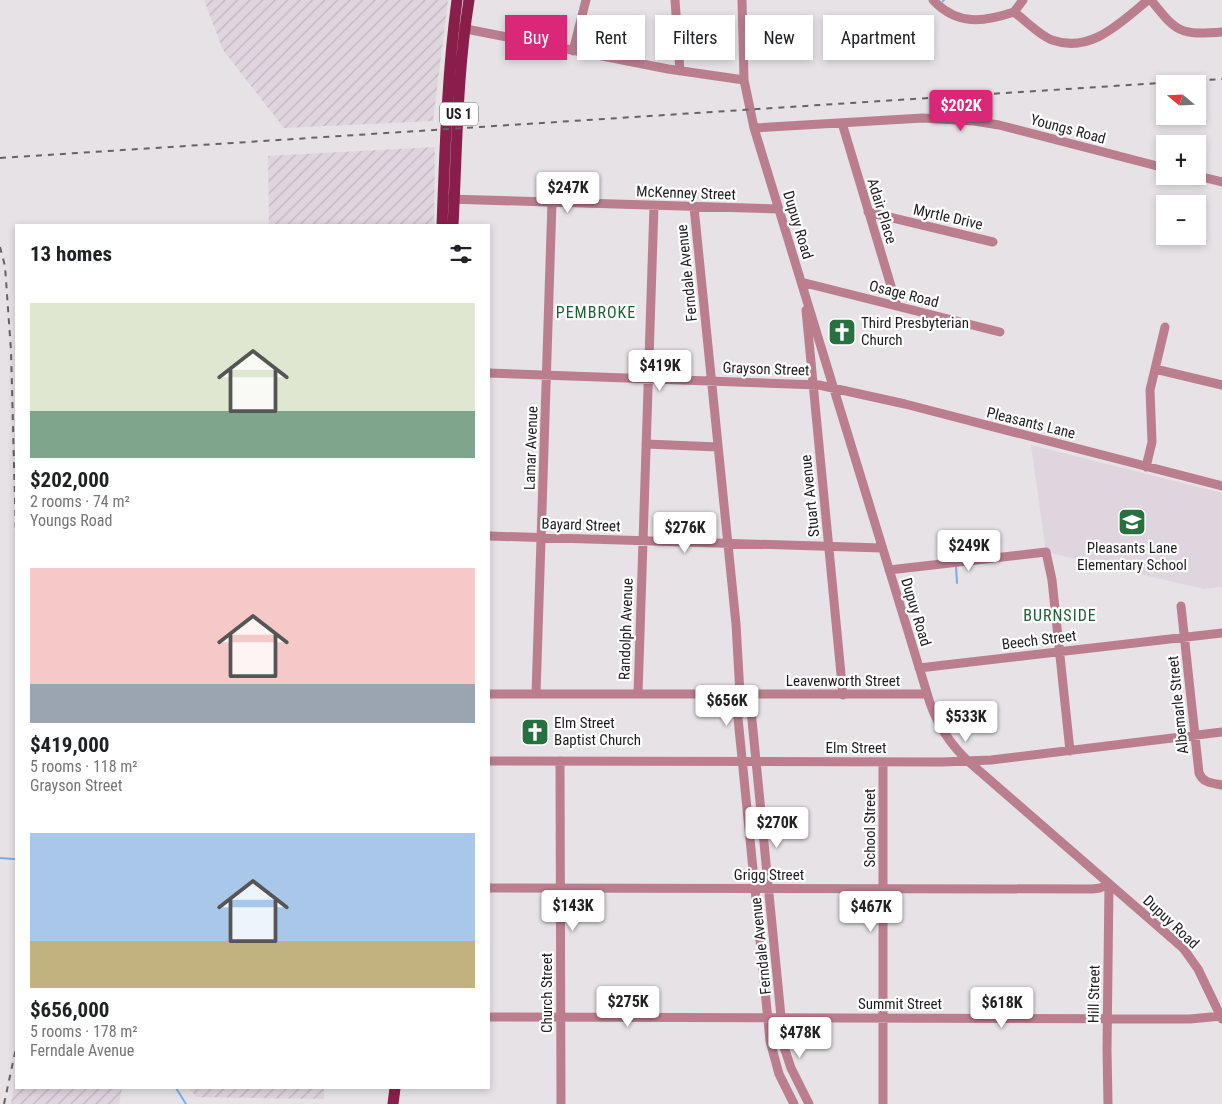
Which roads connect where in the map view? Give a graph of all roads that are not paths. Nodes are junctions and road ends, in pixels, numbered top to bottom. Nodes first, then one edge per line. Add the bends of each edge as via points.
1 (457, 0) edge
2 (469, 0) edge
3 (586, 0) edge
4 (675, 0) edge
5 (742, 0) edge
6 (933, 0) edge
7 (1023, 0) edge
8 (1150, 0) edge
9 (1014, 12) junction
10 (459, 28) junction
11 (1222, 32) edge
12 (573, 50) junction
13 (680, 71) junction
14 (744, 80) junction
15 (842, 123) junction
16 (754, 128) junction
17 (1156, 166) edge
18 (1206, 178) edge
19 (1222, 182) edge
20 (449, 199) junction
21 (552, 202) junction
22 (654, 206) junction
23 (694, 207) junction
24 (778, 209) junction
25 (868, 212) junction
26 (442, 224) edge
27 (454, 224) edge
28 (993, 242) dead end
29 (801, 282) junction
30 (805, 295) junction
31 (897, 306) junction
32 (1165, 327) dead end
33 (1000, 332) dead end
34 (1155, 369) junction
35 (490, 374) edge
36 (547, 375) junction
37 (648, 380) junction
38 (712, 381) junction
39 (812, 384) junction
40 (1222, 385) edge
41 (833, 387) junction
42 (646, 444) junction
43 (718, 447) junction
44 (1146, 467) junction
45 (1222, 486) edge
46 (490, 536) edge
47 (542, 538) junction
48 (643, 541) junction
49 (728, 543) junction
50 (829, 547) junction
51 (882, 548) junction
52 (889, 570) junction
53 (1181, 606) dead end
54 (1222, 633) edge
55 (1185, 637) junction
56 (1059, 651) junction
57 (919, 668) junction
58 (490, 694) edge
59 (536, 694) junction
60 (638, 694) junction
61 (740, 694) junction
62 (927, 694) junction
63 (844, 695) junction
64 (1222, 732) edge
65 (1196, 736) junction
66 (1070, 750) junction
67 (490, 761) edge
68 (560, 761) junction
69 (742, 761) junction
70 (756, 761) junction
71 (968, 761) junction
72 (883, 762) junction
73 (1222, 785) edge
74 (1109, 884) junction
75 (490, 888) edge
76 (561, 888) junction
77 (755, 889) junction
78 (769, 889) junction
79 (884, 889) junction
80 (490, 1017) edge
81 (561, 1017) junction
82 (768, 1017) junction
83 (781, 1017) junction
84 (882, 1017) junction
85 (1222, 1017) edge
86 (1107, 1018) junction
87 (395, 1089) edge
88 (393, 1104) edge
89 (561, 1104) edge
90 (794, 1104) edge
91 (809, 1104) edge
92 (882, 1104) edge
93 (1108, 1104) edge

1 - 10 main road, US 1
2 - 10 main road, US 1
3 - 12 street
4 - 13 street
5 - 14 street, Dupuy Road
6 - 9 street via 946,11 973,20 992,19
7 - 9 street
8 - 9 street via 1099,37 1070,43 1047,38
8 - 11 street via 1167,21 1180,30 1197,34
10 - 12 street
10 - 20 main road, US 1 via 461,74
12 - 13 street
13 - 14 street
14 - 16 street, Dupuy Road
15 - 16 street, Youngs Road
15 - 17 street, Youngs Road via 923,118 974,121
15 - 25 street, Adair Place
16 - 24 street, Dupuy Road
18 - 19 street
20 - 21 street, McKenney Street
20 - 26 main road, US 1
20 - 27 main road, US 1
21 - 22 street, McKenney Street
21 - 36 street, Lamar Avenue
22 - 23 street, McKenney Street
22 - 37 street, Randolph Avenue
23 - 24 street, McKenney Street
23 - 38 street, Ferndale Avenue
24 - 29 street, Dupuy Road
25 - 28 street, Myrtle Drive
25 - 31 street, Adair Place
29 - 30 street, Dupuy Road
29 - 31 street, Osage Road
30 - 39 street, Stuart Avenue
30 - 41 street, Dupuy Road
31 - 33 street, Osage Road
32 - 34 street
34 - 40 street
34 - 44 street via 1150,390 1152,442
35 - 36 street, Grayson Street
36 - 37 street, Grayson Street
36 - 47 street, Lamar Avenue
37 - 38 street, Grayson Street
37 - 42 street, Randolph Avenue
38 - 39 street, Grayson Street
38 - 43 street, Ferndale Avenue
39 - 41 street, Grayson Street
39 - 50 street, Stuart Avenue
41 - 44 street, Pleasants Lane
41 - 51 street, Dupuy Road
42 - 43 street
42 - 48 street, Randolph Avenue
43 - 49 street, Ferndale Avenue
44 - 45 street, Pleasants Lane
46 - 47 street, Bayard Street
47 - 48 street, Bayard Street
47 - 59 street, Lamar Avenue
48 - 49 street, Bayard Street
48 - 60 street, Randolph Avenue
49 - 50 street, Bayard Street
49 - 61 street, Ferndale Avenue
50 - 51 street, Bayard Street
50 - 63 street, Stuart Avenue
51 - 52 street, Dupuy Road
52 - 56 street via 1046,552
52 - 57 street, Dupuy Road
53 - 55 street, Albemarle Street
54 - 55 street, Beech Street
55 - 56 street, Beech Street
55 - 65 street, Albemarle Street
56 - 57 street, Beech Street
56 - 66 street
57 - 62 street, Dupuy Road
58 - 59 street, Leavenworth Street
59 - 60 street, Leavenworth Street
60 - 61 street, Leavenworth Street
61 - 63 street, Leavenworth Street
61 - 69 street, Ferndale Avenue via 738,718
61 - 70 street, Ferndale Avenue via 751,710
62 - 63 street, Leavenworth Street
62 - 71 street, Dupuy Road via 942,731
64 - 65 street, Elm Street
65 - 66 street, Elm Street
65 - 73 street, Albemarle Street via 1201,777 1207,782
66 - 71 street, Elm Street
67 - 68 street, Elm Street
68 - 69 street, Elm Street
68 - 76 street, Church Street
69 - 70 street, Elm Street
69 - 77 street, Ferndale Avenue
70 - 72 street, Elm Street
70 - 78 street, Ferndale Avenue
71 - 72 street, Elm Street
71 - 74 street, Dupuy Road
72 - 79 street, School Street
74 - 79 street, Grigg Street via 1092,889
74 - 85 street, Dupuy Road via 1189,955
74 - 86 street, Hill Street
75 - 76 street, Grigg Street
76 - 77 street, Grigg Street
76 - 81 street, Church Street
77 - 78 street, Grigg Street
77 - 82 street, Ferndale Avenue
78 - 79 street, Grigg Street
78 - 83 street, Ferndale Avenue
79 - 84 street, School Street
80 - 81 street, Summit Street
81 - 82 street, Summit Street
81 - 89 street, Church Street
82 - 83 street, Summit Street
82 - 90 street, Ferndale Avenue via 774,1062
83 - 84 street, Summit Street
83 - 91 street, Ferndale Avenue via 787,1057
84 - 86 street, Summit Street
84 - 92 street, School Street
85 - 86 street, Summit Street
86 - 93 street, Hill Street
87 - 88 main road

